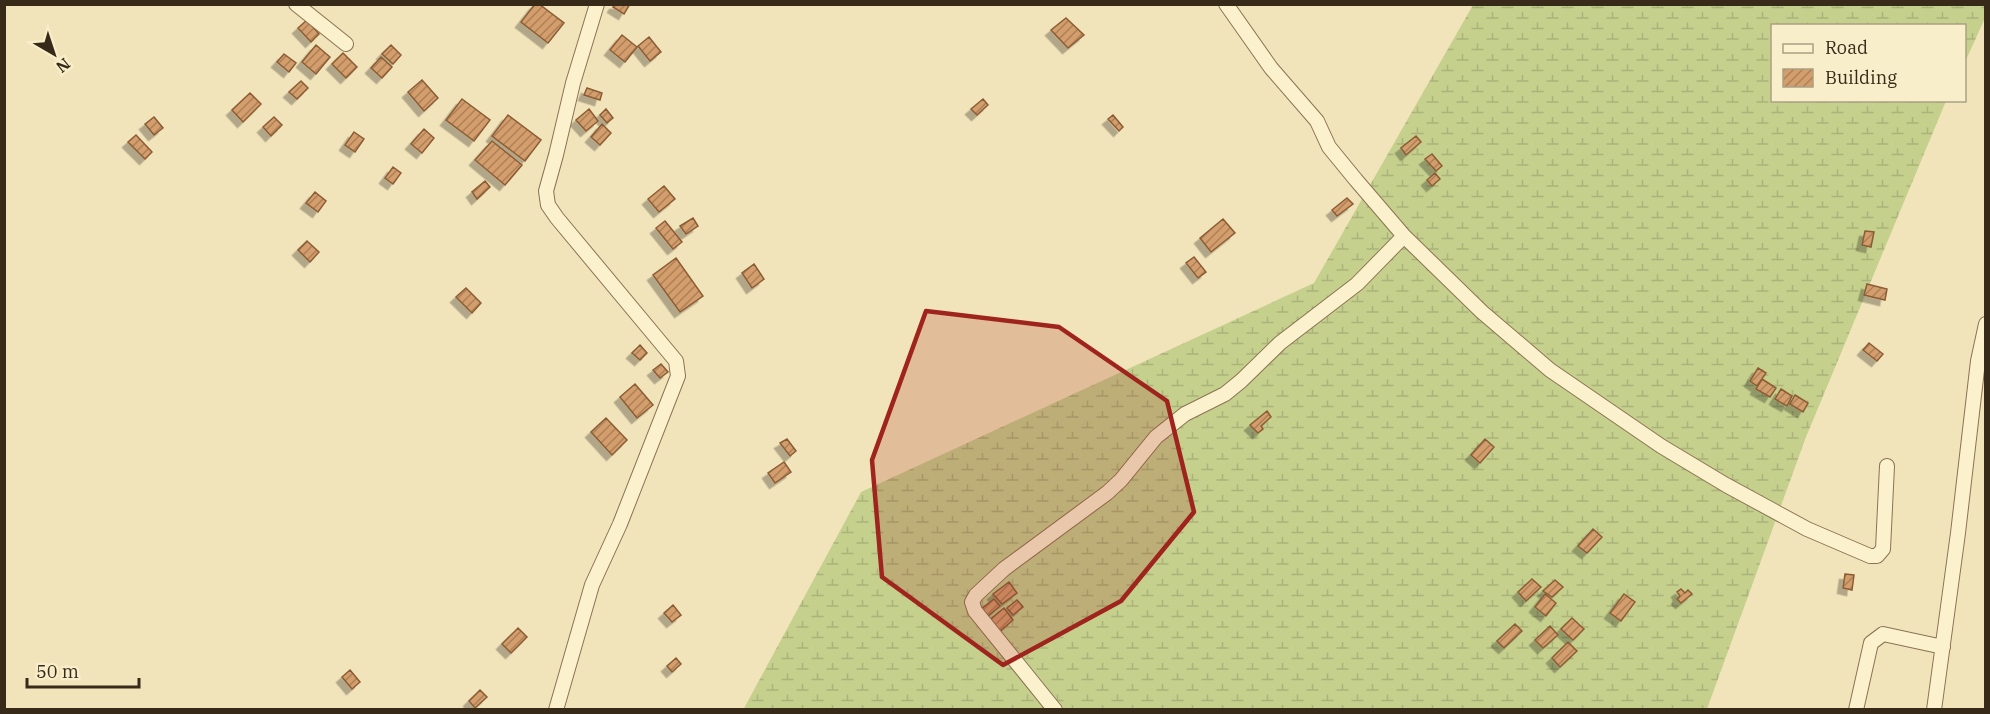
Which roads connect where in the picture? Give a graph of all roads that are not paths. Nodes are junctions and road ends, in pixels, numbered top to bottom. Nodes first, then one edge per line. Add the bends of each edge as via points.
1 (296, 4) edge
2 (597, 4) edge
3 (1226, 4) edge
4 (346, 44) dead end
5 (1404, 236) junction
6 (1986, 324) edge
7 (1887, 466) dead end
8 (1942, 647) junction
9 (556, 710) edge
10 (1055, 710) edge
11 (1856, 710) edge
12 (1934, 710) edge

1 - 4 street
2 - 9 street via 573,83 546,197 557,218 676,361 678,376 592,585
3 - 5 street via 1271,68 1317,121 1329,147
5 - 7 street via 1482,312 1550,370 1726,485 1807,529 1870,556 1881,554 1883,545
5 - 10 street via 1357,284 1280,343 1225,394 1185,414 1156,437 1122,480 1004,569 976,595 972,602 975,611
6 - 8 street
8 - 11 street via 1883,634 1871,643
8 - 12 street

